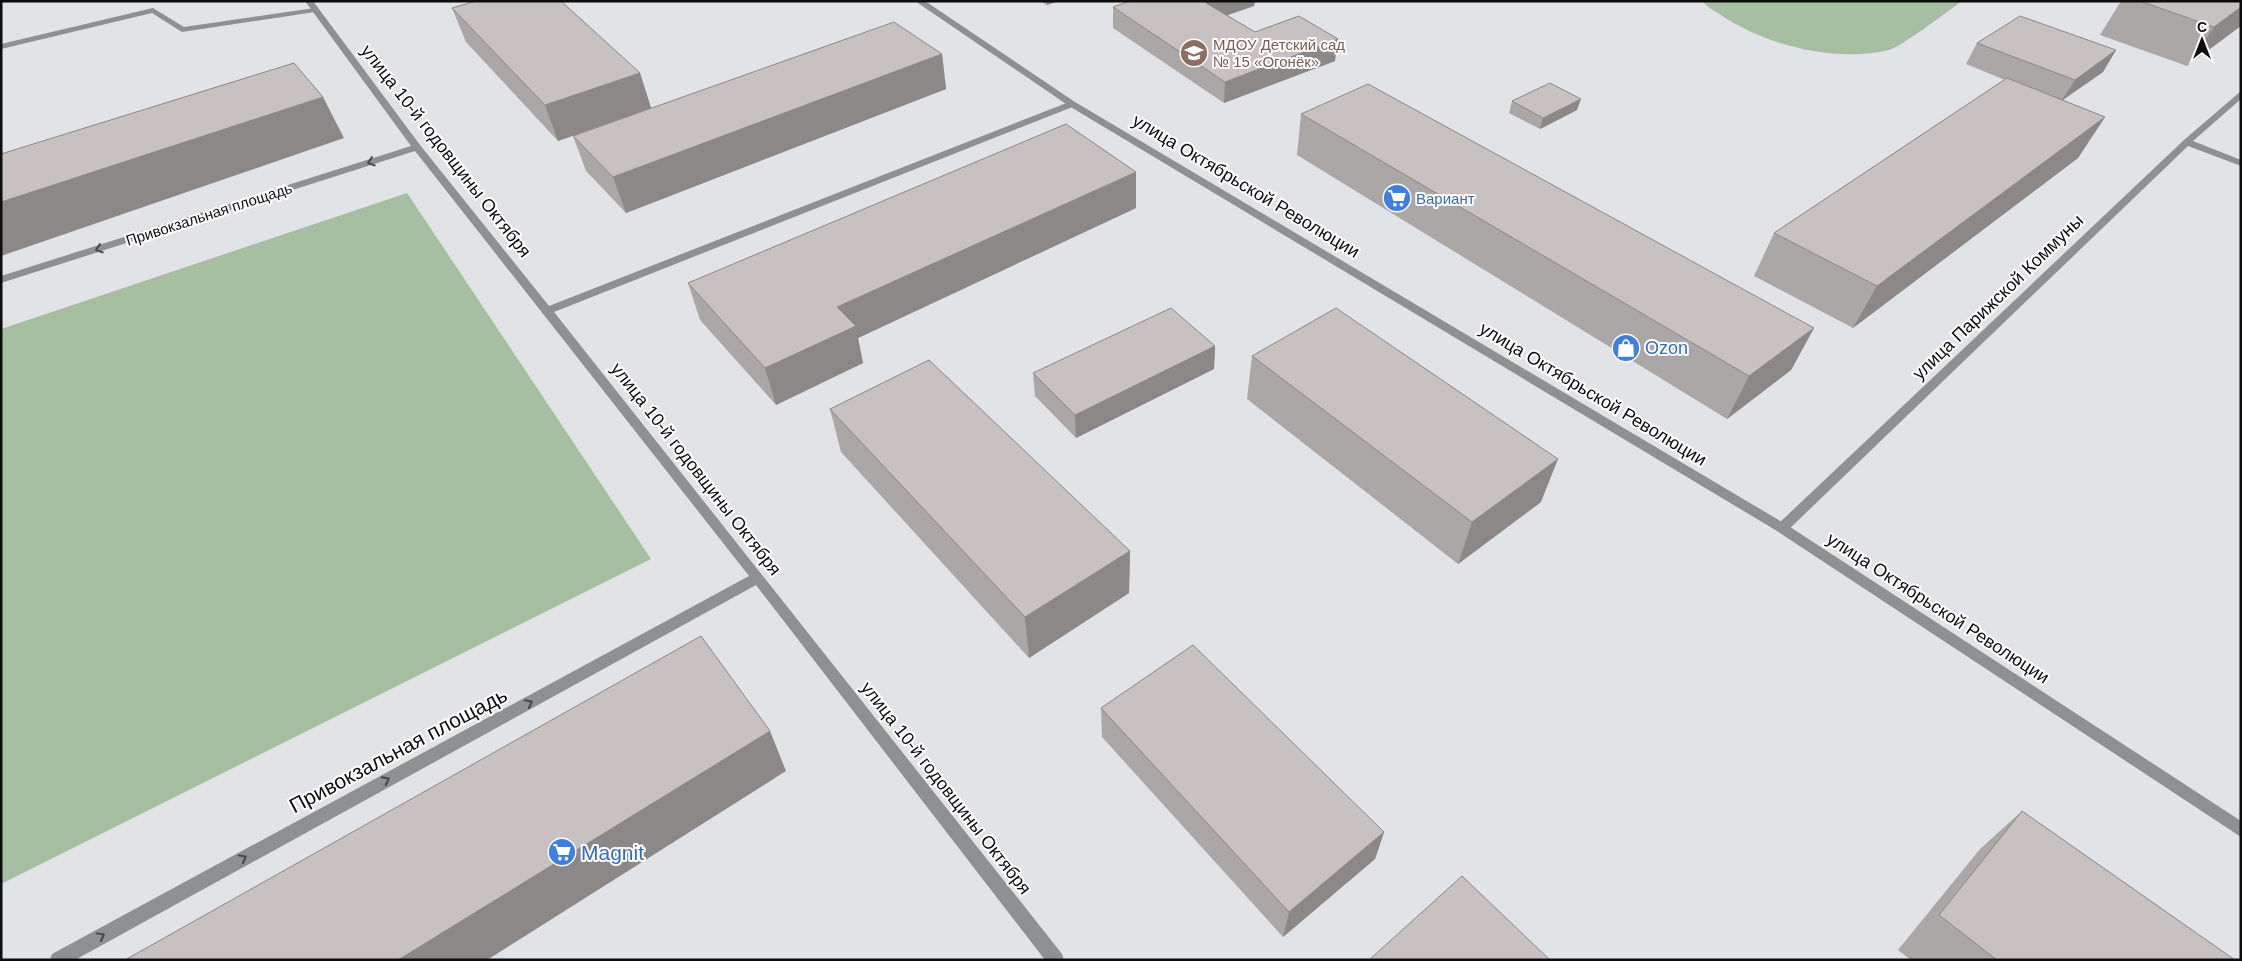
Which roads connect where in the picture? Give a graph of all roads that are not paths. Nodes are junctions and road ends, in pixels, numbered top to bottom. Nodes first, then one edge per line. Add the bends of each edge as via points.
1 (308, 1) edge
2 (919, 1) edge
3 (315, 10) junction
4 (1, 47) edge
5 (2241, 94) edge
6 (1072, 104) junction
7 (2186, 142) junction
8 (417, 147) junction
9 (2241, 163) edge
10 (1, 280) edge
11 (546, 311) junction
12 (1782, 528) junction
13 (758, 578) junction
14 (2241, 830) edge
15 (58, 960) edge
16 (1056, 960) edge

1 - 3 street, улица 10-й годовщины Октября
2 - 6 street, улица Октябрьской Революции
3 - 4 street via 182,30 153,10
3 - 8 street, улица 10-й годовщины Октября
5 - 7 street, улица Парижской Коммуны
6 - 11 street
6 - 12 street, улица Октябрьской Революции
7 - 9 street
7 - 12 street, улица Парижской Коммуны
8 -> 10 street, Привокзальная площадь
8 - 11 street, улица 10-й годовщины Октября
11 - 13 street, улица 10-й годовщины Октября
12 - 14 street, улица Октябрьской Революции
15 -> 13 street, Привокзальная площадь
13 - 16 street, улица 10-й годовщины Октября

